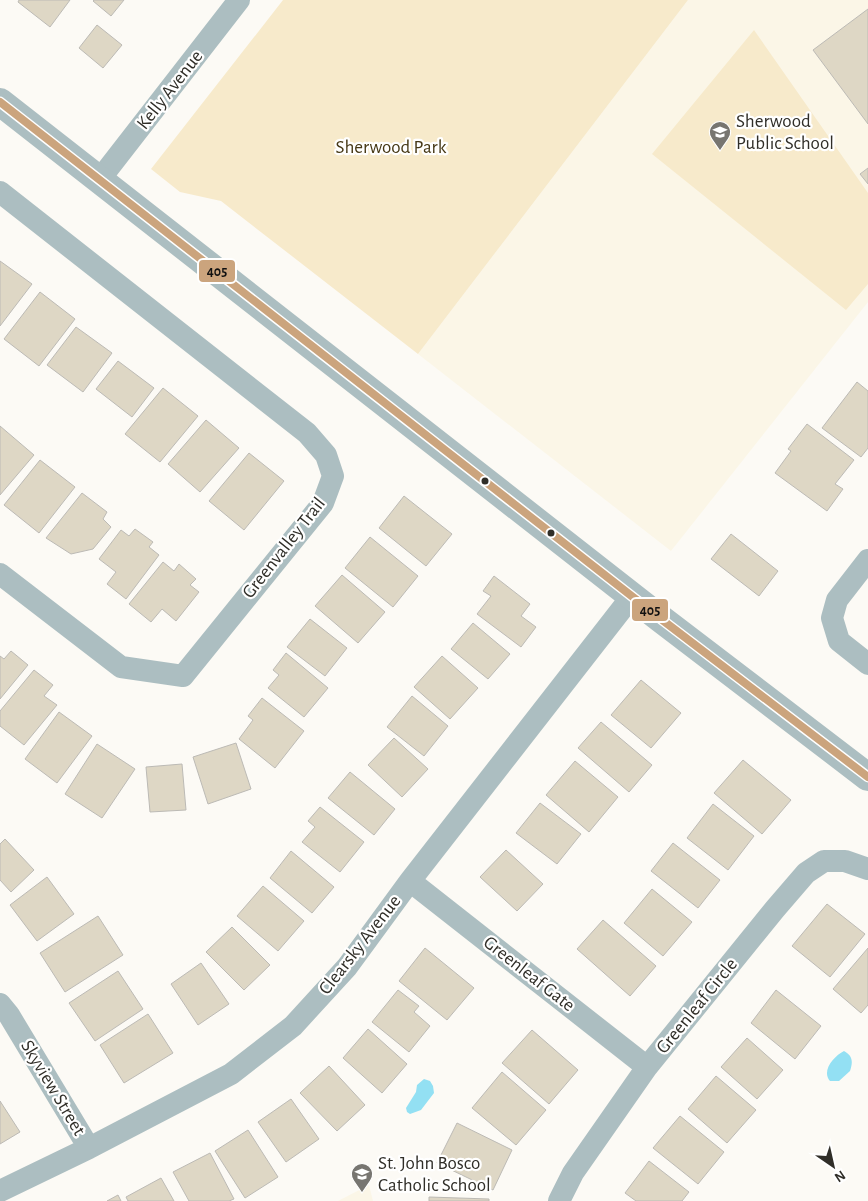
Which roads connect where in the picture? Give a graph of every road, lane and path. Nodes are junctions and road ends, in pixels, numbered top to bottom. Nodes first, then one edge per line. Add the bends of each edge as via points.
1 (239, 0) edge
2 (0, 102) edge
3 (100, 179) junction
4 (0, 192) edge
5 (868, 560) edge
6 (0, 574) edge
7 (632, 596) junction
8 (868, 664) edge
9 (868, 777) edge
10 (868, 869) edge
11 (410, 882) junction
12 (0, 1004) edge
13 (647, 1067) junction
14 (89, 1148) junction
15 (0, 1191) edge
16 (559, 1201) edge

1 - 3 street, Kelly Avenue
2 - 3 street
3 - 7 street
4 - 6 street, Greenvalley Trail via 307,433 326,455 333,476 323,503 183,676 121,668
5 - 8 street via 837,600 832,618 839,641
7 - 9 street
7 - 11 street, Clearsky Avenue
10 - 13 street, Greenleaf Circle via 845,861 824,861 806,874
11 - 13 street, Greenleaf Gate
11 - 14 street, Clearsky Avenue via 347,966 293,1026 231,1074
12 - 14 street, Skyview Street
13 - 16 street, Greenleaf Circle via 572,1173
14 - 15 street, Clearsky Avenue

